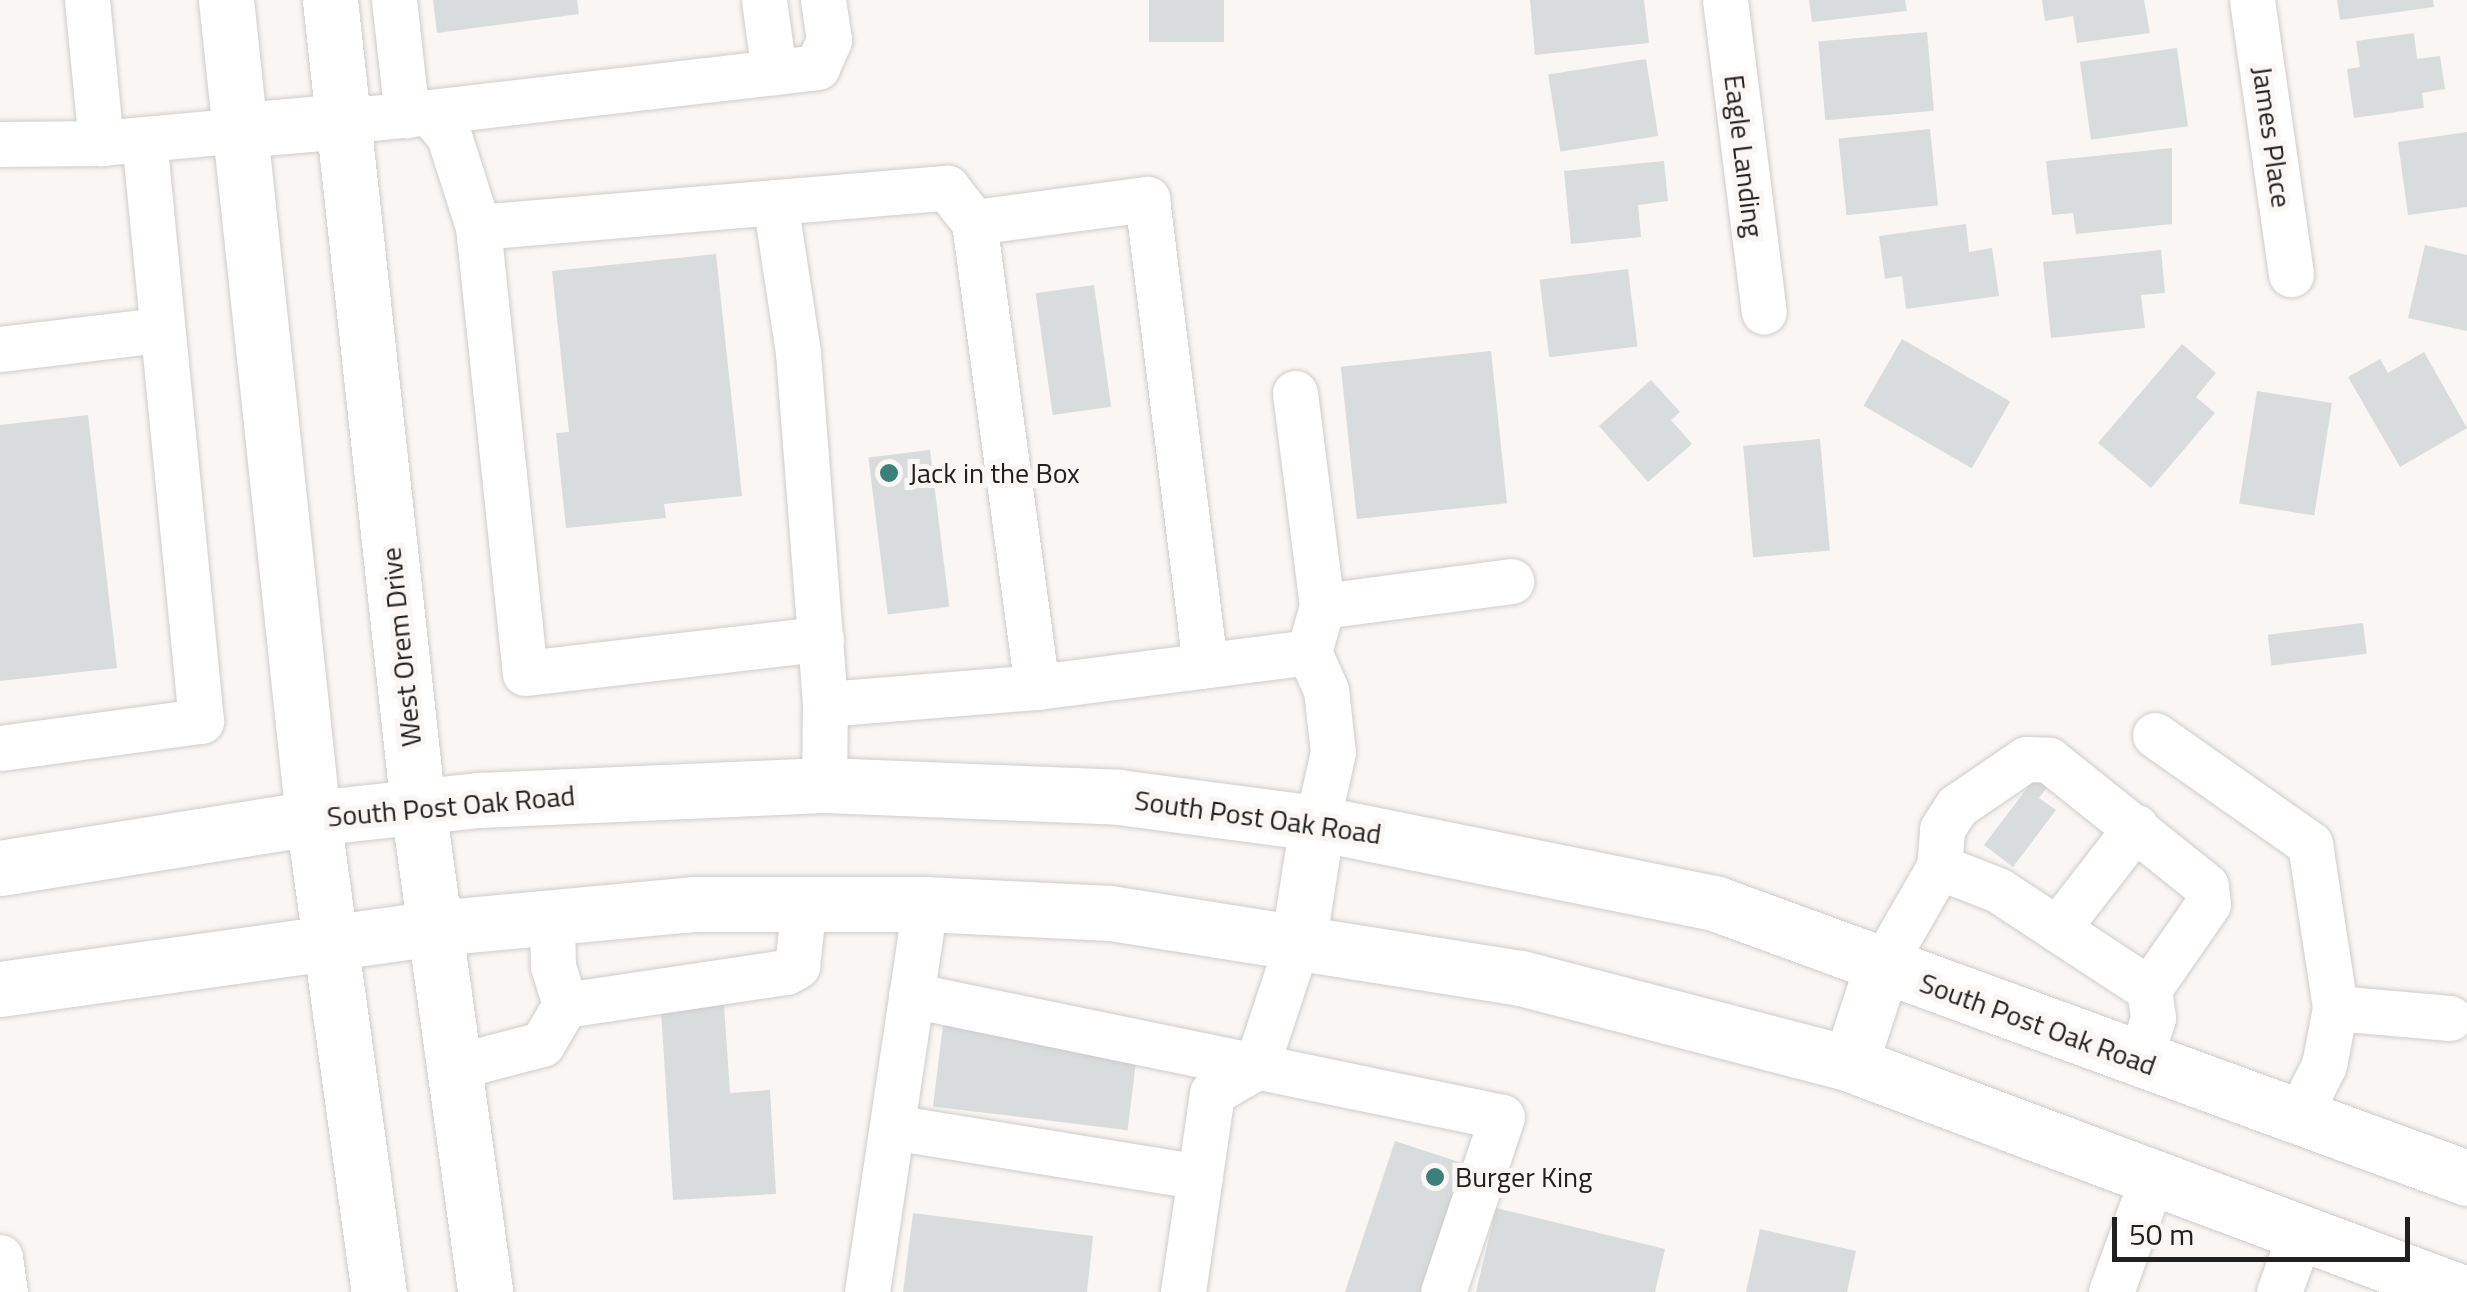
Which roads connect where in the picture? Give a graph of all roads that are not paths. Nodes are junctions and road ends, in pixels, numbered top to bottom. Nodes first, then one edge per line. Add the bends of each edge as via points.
1 (87, 0) edge
2 (226, 0) edge
3 (330, 0) edge
4 (394, 0) edge
5 (764, 0) edge
6 (823, 0) edge
7 (1725, 0) edge
8 (2252, 0) edge
9 (774, 72) junction
10 (418, 114) junction
11 (344, 121) junction
12 (240, 130) junction
13 (122, 141) junction
14 (0, 144) edge
15 (776, 202) junction
16 (974, 222) junction
17 (478, 227) junction
18 (2291, 274) dead end
19 (1764, 312) dead end
20 (159, 330) junction
21 (0, 349) edge
22 (1296, 393) dead end
23 (1512, 581) dead end
24 (1322, 606) junction
25 (821, 639) junction
26 (1309, 652) junction
27 (1205, 666) junction
28 (1036, 687) junction
29 (825, 704) junction
30 (2154, 735) dead end
31 (0, 748) edge
32 (824, 785) junction
33 (418, 807) junction
34 (314, 818) junction
35 (1318, 822) junction
36 (2136, 827) junction
37 (1938, 867) junction
38 (0, 868) edge
39 (804, 904) junction
40 (926, 904) junction
41 (552, 918) junction
42 (436, 928) junction
43 (2056, 929) junction
44 (1299, 938) junction
45 (330, 942) junction
46 (1882, 966) junction
47 (0, 989) edge
48 (2149, 989) junction
49 (912, 995) junction
50 (565, 1005) junction
51 (2335, 1008) junction
52 (2450, 1018) dead end
53 (2139, 1062) junction
54 (1850, 1064) junction
55 (1256, 1067) junction
56 (454, 1068) junction
57 (2297, 1118) junction
58 (892, 1126) junction
59 (1200, 1176) junction
60 (2153, 1176) junction
61 (2467, 1178) edge
62 (2302, 1232) junction
63 (0, 1257) edge
64 (2375, 1277) edge
65 (5, 1292) edge
66 (379, 1292) edge
67 (486, 1292) edge
68 (867, 1292) edge
69 (1183, 1292) edge
70 (1443, 1292) edge
71 (2111, 1292) edge
72 (2279, 1292) edge
73 (2460, 1292) edge

1 - 13 street
2 - 12 main road
3 - 11 main road, West Orem Drive
4 - 10 street
5 - 9 street
6 - 9 street via 829,40 817,66
7 - 19 street, Eagle Landing
8 - 18 street, James Place
9 - 10 street
10 - 11 street
10 - 17 street via 449,136
11 - 12 main road
11 - 33 main road, West Orem Drive
12 - 13 street
12 - 34 main road
13 - 14 street
13 - 20 street
15 - 16 street via 947,188
15 - 17 street
15 - 25 street via 798,352
16 - 27 street via 1147,199
16 - 28 street
17 - 25 street via 524,673
20 - 21 street
20 - 31 street via 201,721
22 - 24 street
23 - 24 street
24 - 26 street
25 - 29 street
26 - 27 street
26 - 35 street via 1326,690 1333,752
27 - 28 street
28 - 29 street
29 - 32 street
30 - 51 street via 2310,844
32 - 33 main road, South Post Oak Road
32 - 35 main road, South Post Oak Road via 1119,798
33 - 34 main road, South Post Oak Road
33 - 42 main road, West Orem Drive
34 - 38 main road, South Post Oak Road
34 - 45 main road
35 - 44 main road
35 - 46 main road, South Post Oak Road via 1717,904
36 - 37 street via 2049,760 2026,759 1957,806 1942,829
36 - 43 street
36 - 48 street via 2206,886 2208,904
37 - 43 street via 1998,890
37 - 46 street
39 - 40 main road
39 - 41 main road via 693,904
39 - 50 street via 797,966 786,972
40 - 44 main road via 1110,912
40 - 49 street
41 - 42 main road
41 - 50 street via 552,966
42 - 45 main road
42 - 56 main road, West Orem Drive
43 - 48 street
44 - 54 main road via 1521,978
44 - 55 street
45 - 47 main road
45 - 66 main road
46 - 53 main road, South Post Oak Road
46 - 54 main road
48 - 53 street via 2153,1018
49 - 55 street
49 - 58 street
50 - 56 street via 542,1044
51 - 52 street
51 - 57 street via 2324,1065
53 - 57 main road, South Post Oak Road
54 - 60 main road
55 - 59 street via 1212,1093
55 - 70 street via 1502,1117
56 - 67 main road, West Orem Drive
57 - 61 main road, South Post Oak Road
58 - 59 street
58 - 68 street
59 - 69 street
60 - 62 main road
60 - 71 street
62 - 64 main road
62 - 72 street
63 - 65 street
64 - 73 main road

